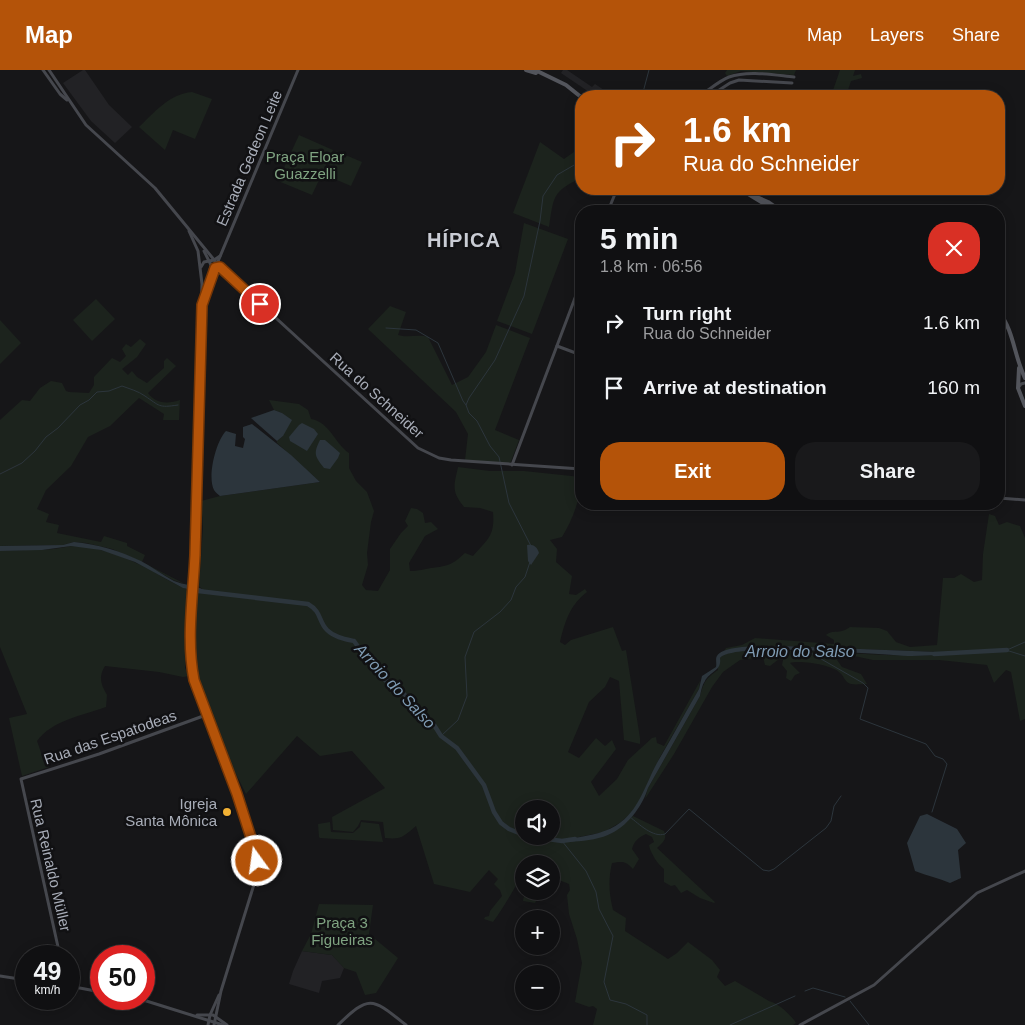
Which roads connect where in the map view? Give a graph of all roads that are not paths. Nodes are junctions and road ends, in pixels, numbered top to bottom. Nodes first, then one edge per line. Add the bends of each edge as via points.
1 (43, 70) edge
2 (49, 70) edge
3 (298, 70) edge
4 (526, 70) edge
5 (534, 70) edge
6 (545, 75) junction
7 (794, 77) dead end
8 (792, 83) dead end
9 (708, 90) edge
10 (719, 90) edge
11 (61, 93) junction
12 (575, 93) edge
13 (751, 195) edge
14 (766, 205) edge
15 (189, 231) junction
16 (215, 263) junction
17 (201, 268) junction
18 (215, 268) junction
19 (210, 272) junction
20 (206, 290) junction
21 (575, 298) edge
22 (202, 305) junction
23 (1005, 322) edge
24 (557, 346) junction
25 (575, 353) edge
26 (1019, 366) junction
27 (1025, 378) edge
28 (1025, 383) edge
29 (1018, 388) junction
30 (1023, 399) edge
31 (1025, 406) edge
32 (512, 465) junction
33 (575, 469) edge
34 (1005, 498) edge
35 (1025, 500) edge
36 (206, 715) junction
37 (21, 779) joint
38 (1025, 871) edge
39 (58, 945) edge
40 (0, 976) edge
41 (15, 978) edge
42 (221, 991) junction
43 (155, 1003) edge
44 (194, 1015) junction
45 (210, 1015) junction
46 (217, 1017) junction
47 (208, 1023) edge
48 (214, 1024) edge
49 (223, 1025) edge
50 (227, 1025) edge
51 (338, 1025) edge
52 (406, 1025) edge
53 (800, 1025) edge

1 - 11 main road
2 - 11 main road
3 - 16 main road, Estrada Gedeon Leite
4 - 6 main road
5 - 6 main road
6 - 12 main road
7 - 9 main road via 737,74
8 - 10 main road via 739,80
11 - 15 main road via 86,126 155,188
13 - 14 main road
15 - 16 main road, Rua do Schneider
15 - 17 main road via 198,250
16 - 17 main road, Estrada Gedeon Leite via 203,263
16 - 18 main road
16 - 19 main road
16 - 32 main road, Rua do Schneider via 418,448 445,459
17 - 19 main road via 205,273
17 - 22 main road
18 - 19 main road
18 - 20 main road
19 - 20 main road
20 - 22 main road
21 - 24 main road
22 - 36 main road via 191,665
23 - 26 main road
24 - 25 main road
24 - 32 main road
26 - 27 main road
26 - 29 main road
28 - 29 main road
29 - 30 main road
30 - 31 main road
32 - 33 main road, Rua do Schneider
34 - 35 main road
36 - 37 main road, Rua das Espatodeas
36 - 42 main road via 237,794 257,861 256,878
37 - 39 main road, Rua Reinaldo Müller
38 - 53 main road via 977,893 874,985
40 - 41 main road
42 - 45 main road
42 - 46 main road
43 - 44 main road
44 - 45 main road
44 - 47 main road
45 - 46 main road
45 - 47 main road
46 - 48 main road
46 - 50 main road
47 - 48 main road
48 - 49 main road
51 - 52 main road via 359,1005 368,1002 380,1006

